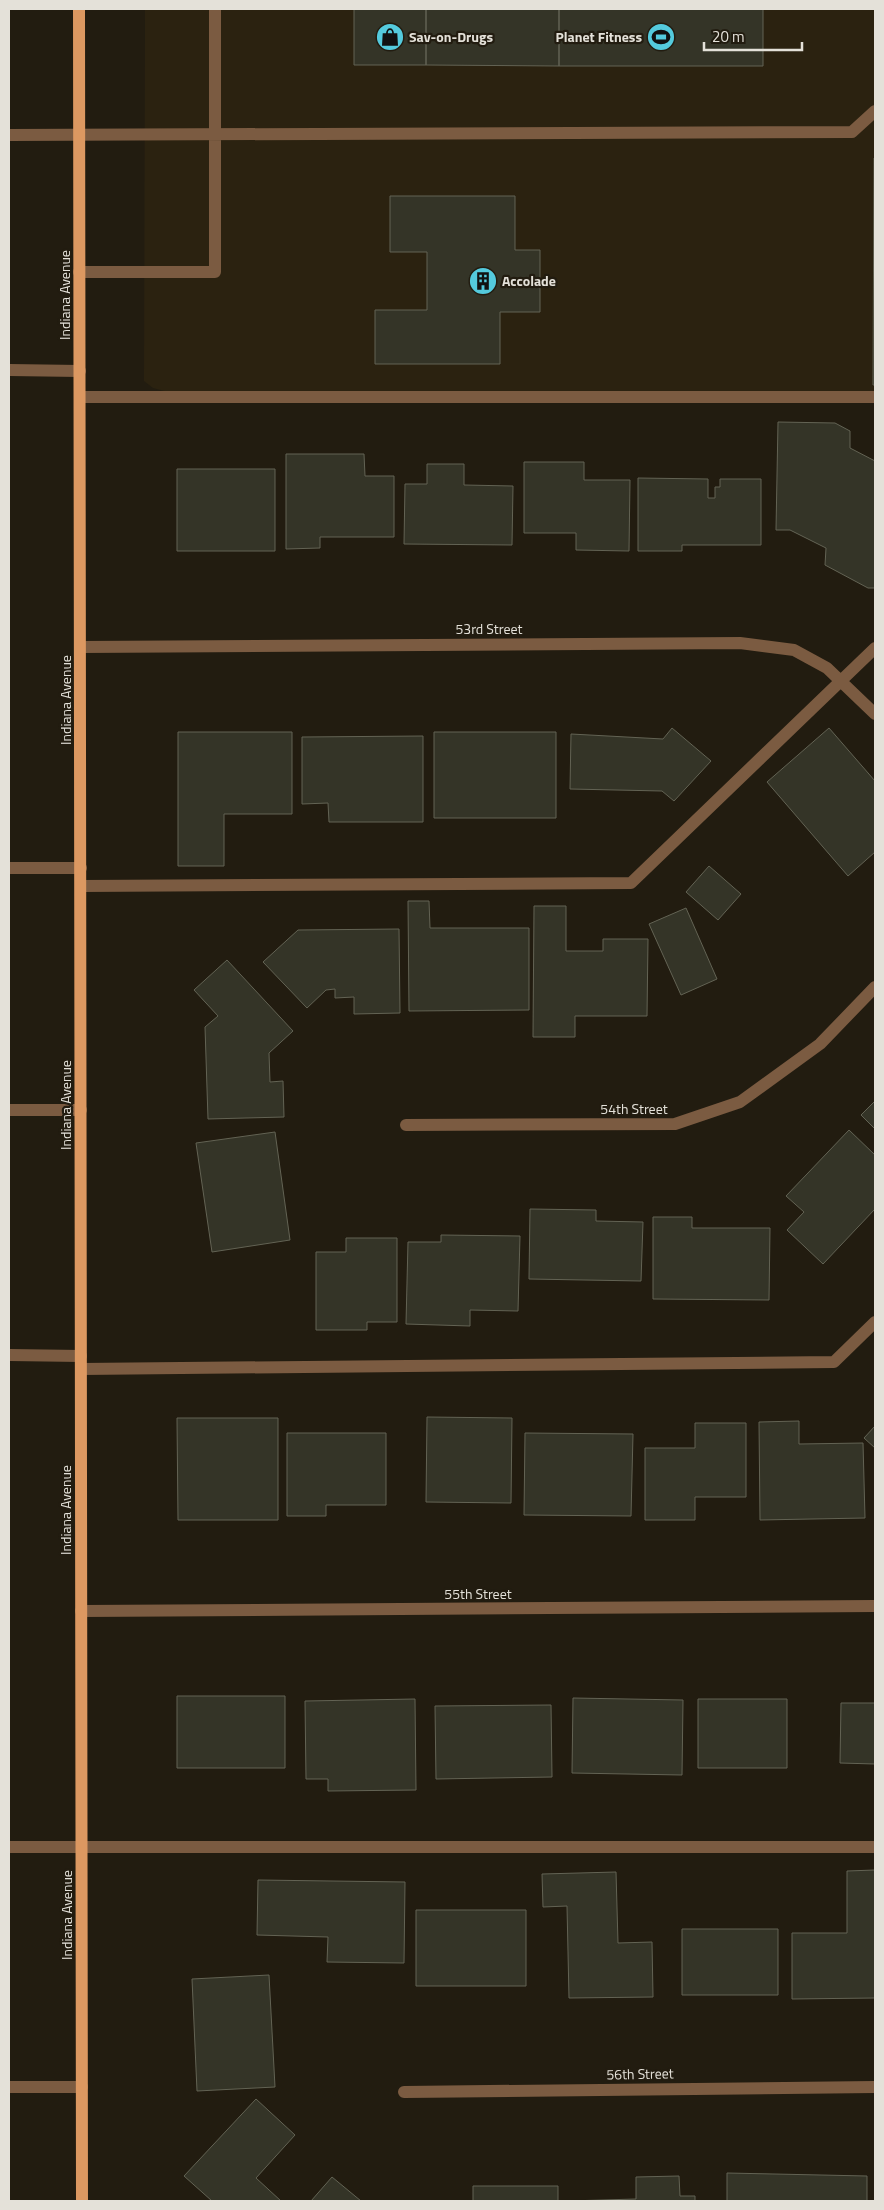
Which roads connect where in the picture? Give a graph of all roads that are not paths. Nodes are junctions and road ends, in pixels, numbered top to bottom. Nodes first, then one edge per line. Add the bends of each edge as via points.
1 (80, 9) edge
2 (215, 9) edge
3 (875, 111) edge
4 (9, 135) edge
5 (80, 135) junction
6 (214, 135) junction
7 (79, 272) junction
8 (9, 370) edge
9 (80, 371) junction
10 (80, 397) junction
11 (875, 397) edge
12 (80, 646) junction
13 (875, 648) edge
14 (842, 682) junction
15 (875, 714) edge
16 (9, 868) edge
17 (80, 868) junction
18 (80, 886) junction
19 (875, 987) edge
20 (9, 1110) edge
21 (81, 1110) junction
22 (406, 1125) dead end
23 (875, 1322) edge
24 (9, 1355) edge
25 (81, 1356) junction
26 (81, 1369) junction
27 (875, 1606) edge
28 (81, 1612) junction
29 (9, 1847) edge
30 (81, 1847) junction
31 (875, 1847) edge
32 (9, 2087) edge
33 (82, 2087) junction
34 (875, 2087) edge
35 (404, 2092) dead end
36 (82, 2201) edge

1 - 5 main road, Indiana Avenue
2 - 6 street
3 - 6 street via 852,132
4 - 5 street
5 - 6 street
5 - 7 main road, Indiana Avenue
6 - 7 street via 215,272
7 - 9 main road, Indiana Avenue
8 - 9 street
9 - 10 main road, Indiana Avenue
10 - 11 street
10 - 12 main road, Indiana Avenue
12 - 14 street, 53rd Street via 740,643 794,650 827,668
12 - 17 main road, Indiana Avenue
13 - 14 street
14 - 15 street, 53rd Street
14 - 18 street via 631,882
16 - 17 street
17 - 18 main road, Indiana Avenue
18 - 21 main road, Indiana Avenue
19 - 22 street, 54th Street via 820,1044 740,1102 675,1124
20 - 21 street
21 - 25 main road, Indiana Avenue
23 - 26 street via 834,1362
24 - 25 street
25 - 26 main road, Indiana Avenue
26 - 28 main road, Indiana Avenue
27 - 28 street, 55th Street
28 - 30 main road, Indiana Avenue
29 - 30 street
30 - 31 street
30 - 33 main road, Indiana Avenue
32 - 33 street
33 - 36 main road, Indiana Avenue
34 - 35 street, 56th Street

